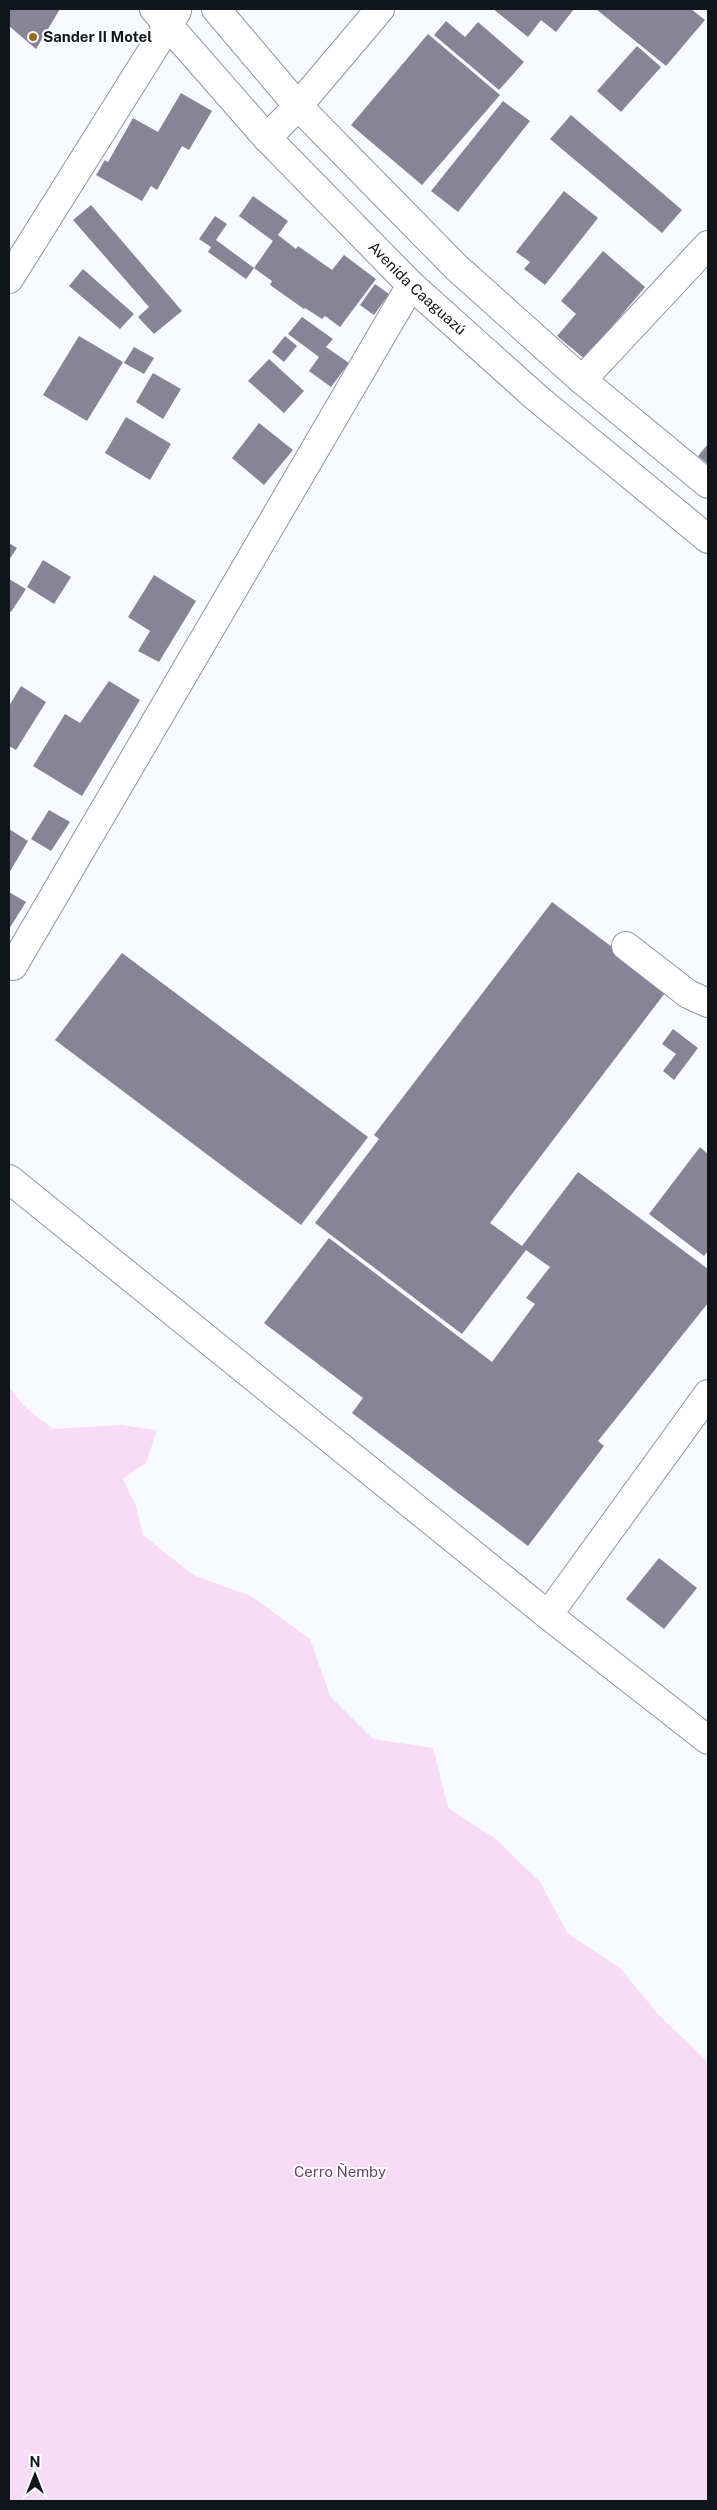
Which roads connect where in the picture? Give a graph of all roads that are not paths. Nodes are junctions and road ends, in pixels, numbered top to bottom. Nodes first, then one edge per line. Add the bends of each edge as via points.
1 (216, 9) edge
2 (380, 9) edge
3 (167, 14) edge
4 (298, 106) junction
5 (267, 138) junction
6 (708, 245) edge
7 (9, 279) edge
8 (410, 285) junction
9 (582, 380) junction
10 (708, 484) edge
11 (708, 539) edge
12 (626, 946) dead end
13 (13, 966) dead end
14 (708, 1003) edge
15 (9, 1179) edge
16 (708, 1394) edge
17 (548, 1615) junction
18 (708, 1740) edge

1 - 4 street
2 - 4 street
3 - 5 street, Avenida Caaguazú
3 - 7 street
4 - 5 street
4 - 9 street via 456,267
5 - 8 street, Avenida Caaguazú
6 - 9 street
8 - 11 street, Avenida Caaguazú via 537,398
8 - 13 street
9 - 10 street
12 - 14 street via 688,994
15 - 17 street
16 - 17 street
17 - 18 street

